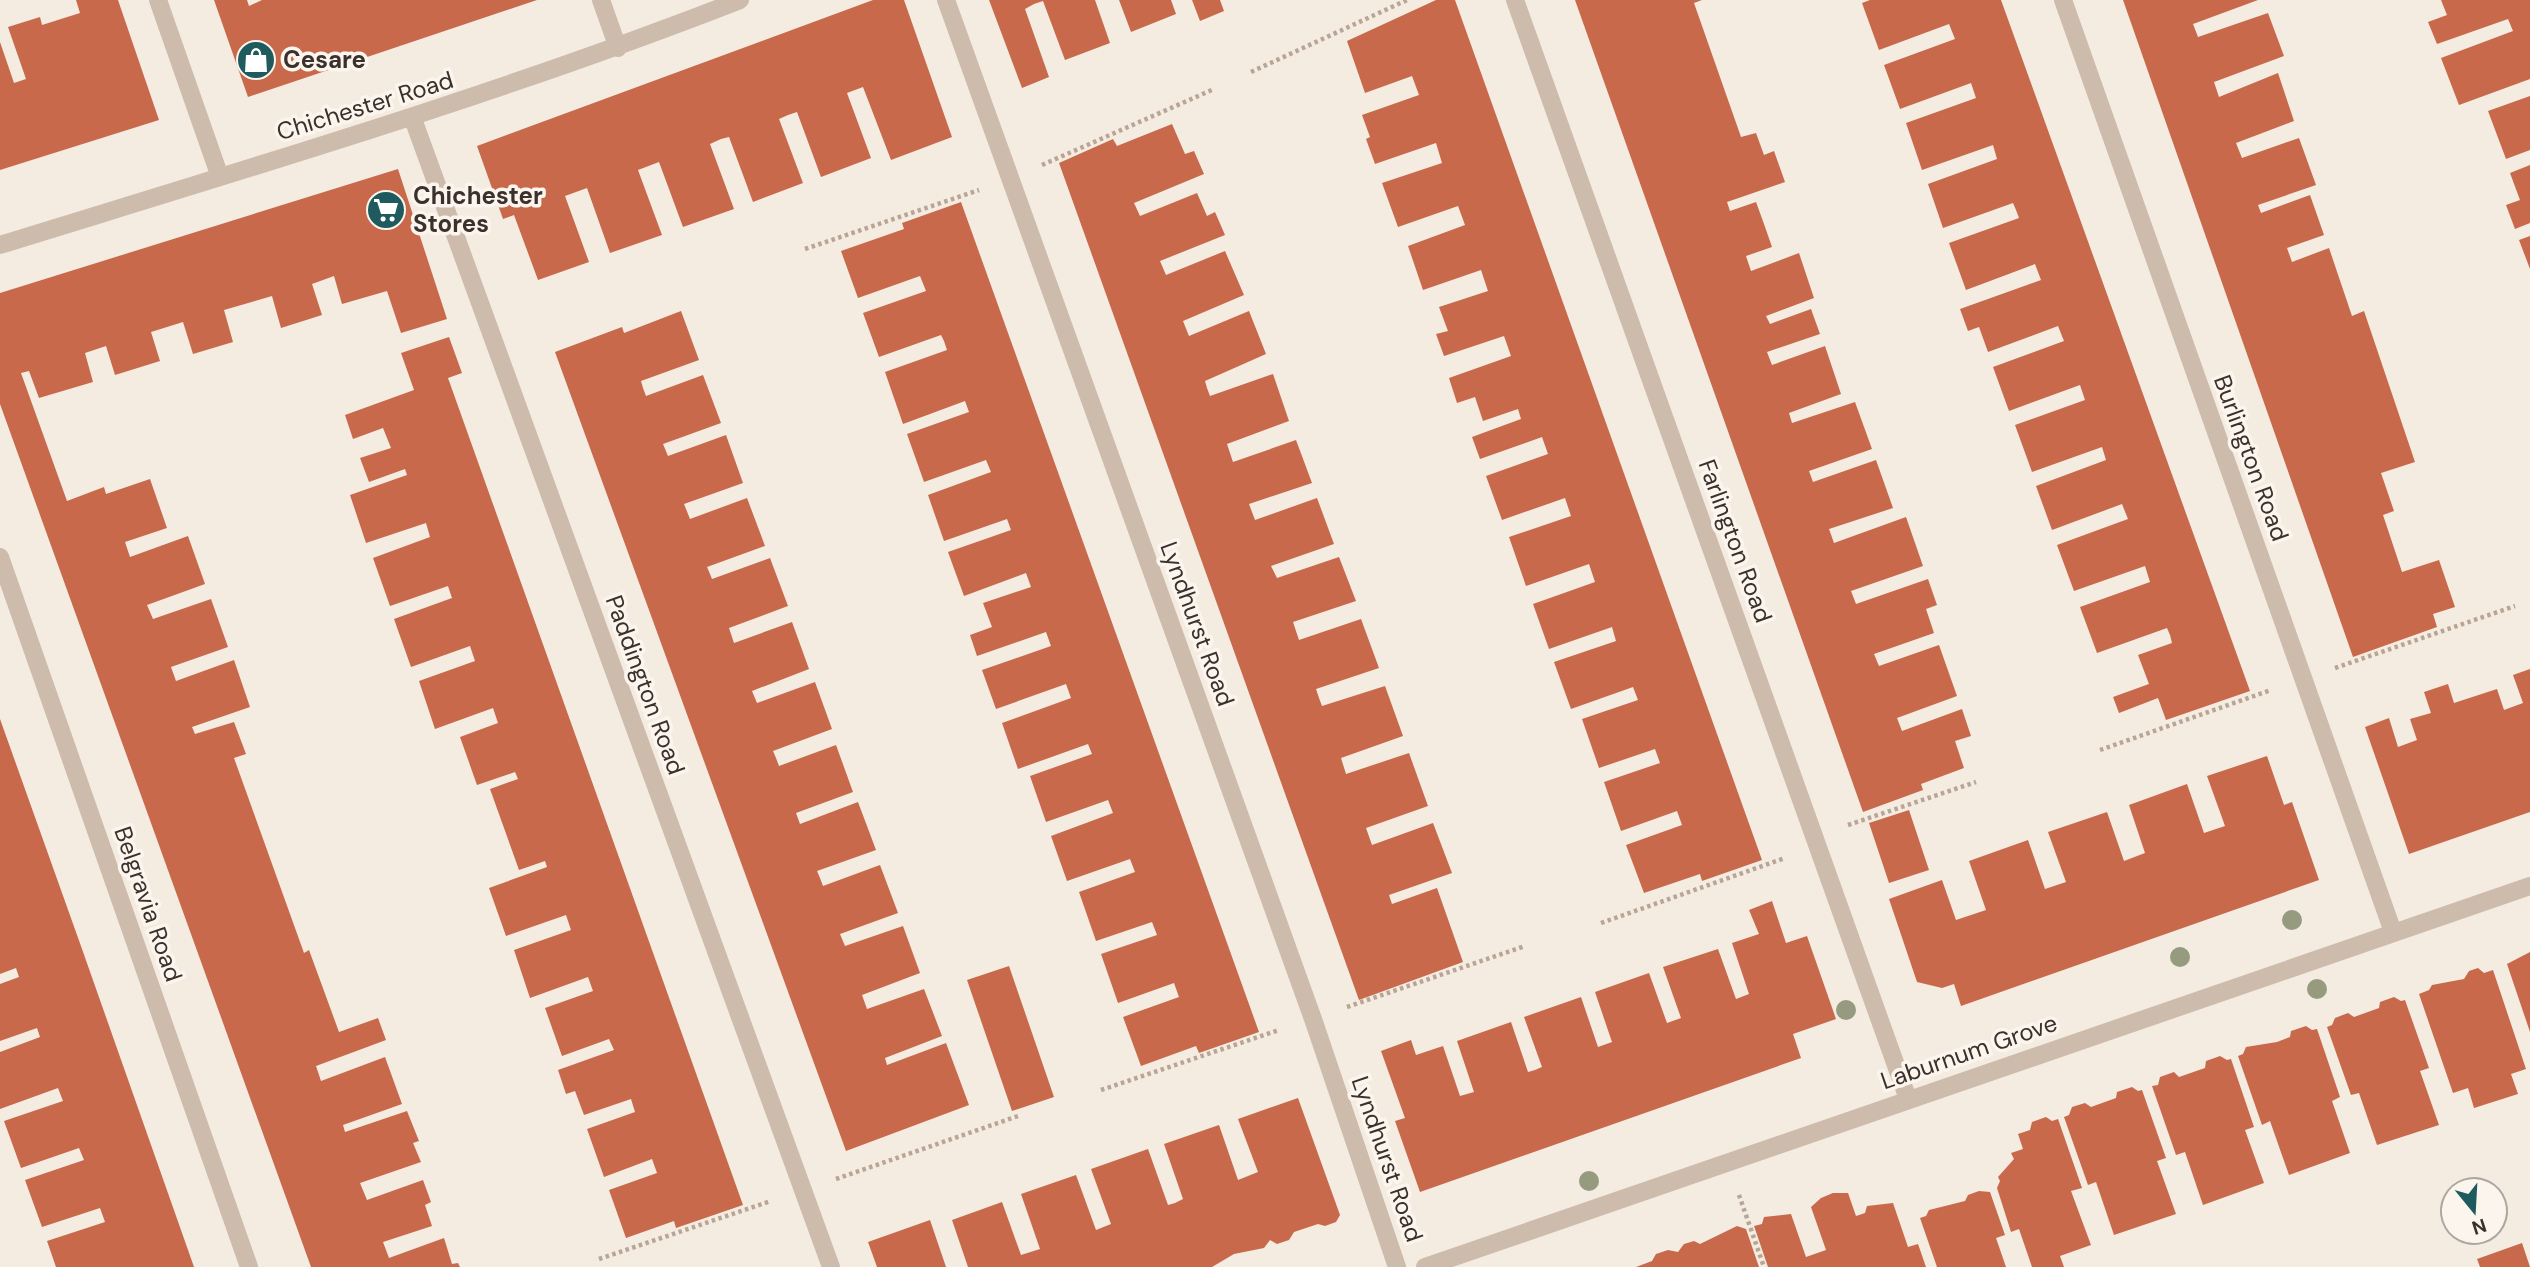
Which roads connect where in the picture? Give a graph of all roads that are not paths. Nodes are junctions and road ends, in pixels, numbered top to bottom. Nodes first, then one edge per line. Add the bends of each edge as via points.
1 (158, 0) edge
2 (601, 0) edge
3 (740, 0) edge
4 (946, 0) edge
5 (1515, 0) edge
6 (2063, 0) edge
7 (618, 48) junction
8 (413, 119) junction
9 (220, 177) junction
10 (0, 245) edge
11 (0, 557) edge
12 (2530, 886) edge
13 (2393, 932) junction
14 (1908, 1098) junction
15 (249, 1267) edge
16 (831, 1267) edge
17 (1397, 1267) edge
18 (1425, 1267) edge

1 - 9 street
2 - 7 street
3 - 7 street, Chichester Road
4 - 17 street, Lyndhurst Road via 1314,1019
5 - 14 street, Farlington Road
6 - 13 street, Burlington Road
7 - 8 street, Chichester Road
8 - 9 street, Chichester Road
8 - 16 street, Paddington Road
9 - 10 street, Chichester Road
11 - 15 street, Belgravia Road
12 - 13 street, Laburnum Grove
13 - 14 street, Laburnum Grove
14 - 18 street, Laburnum Grove

